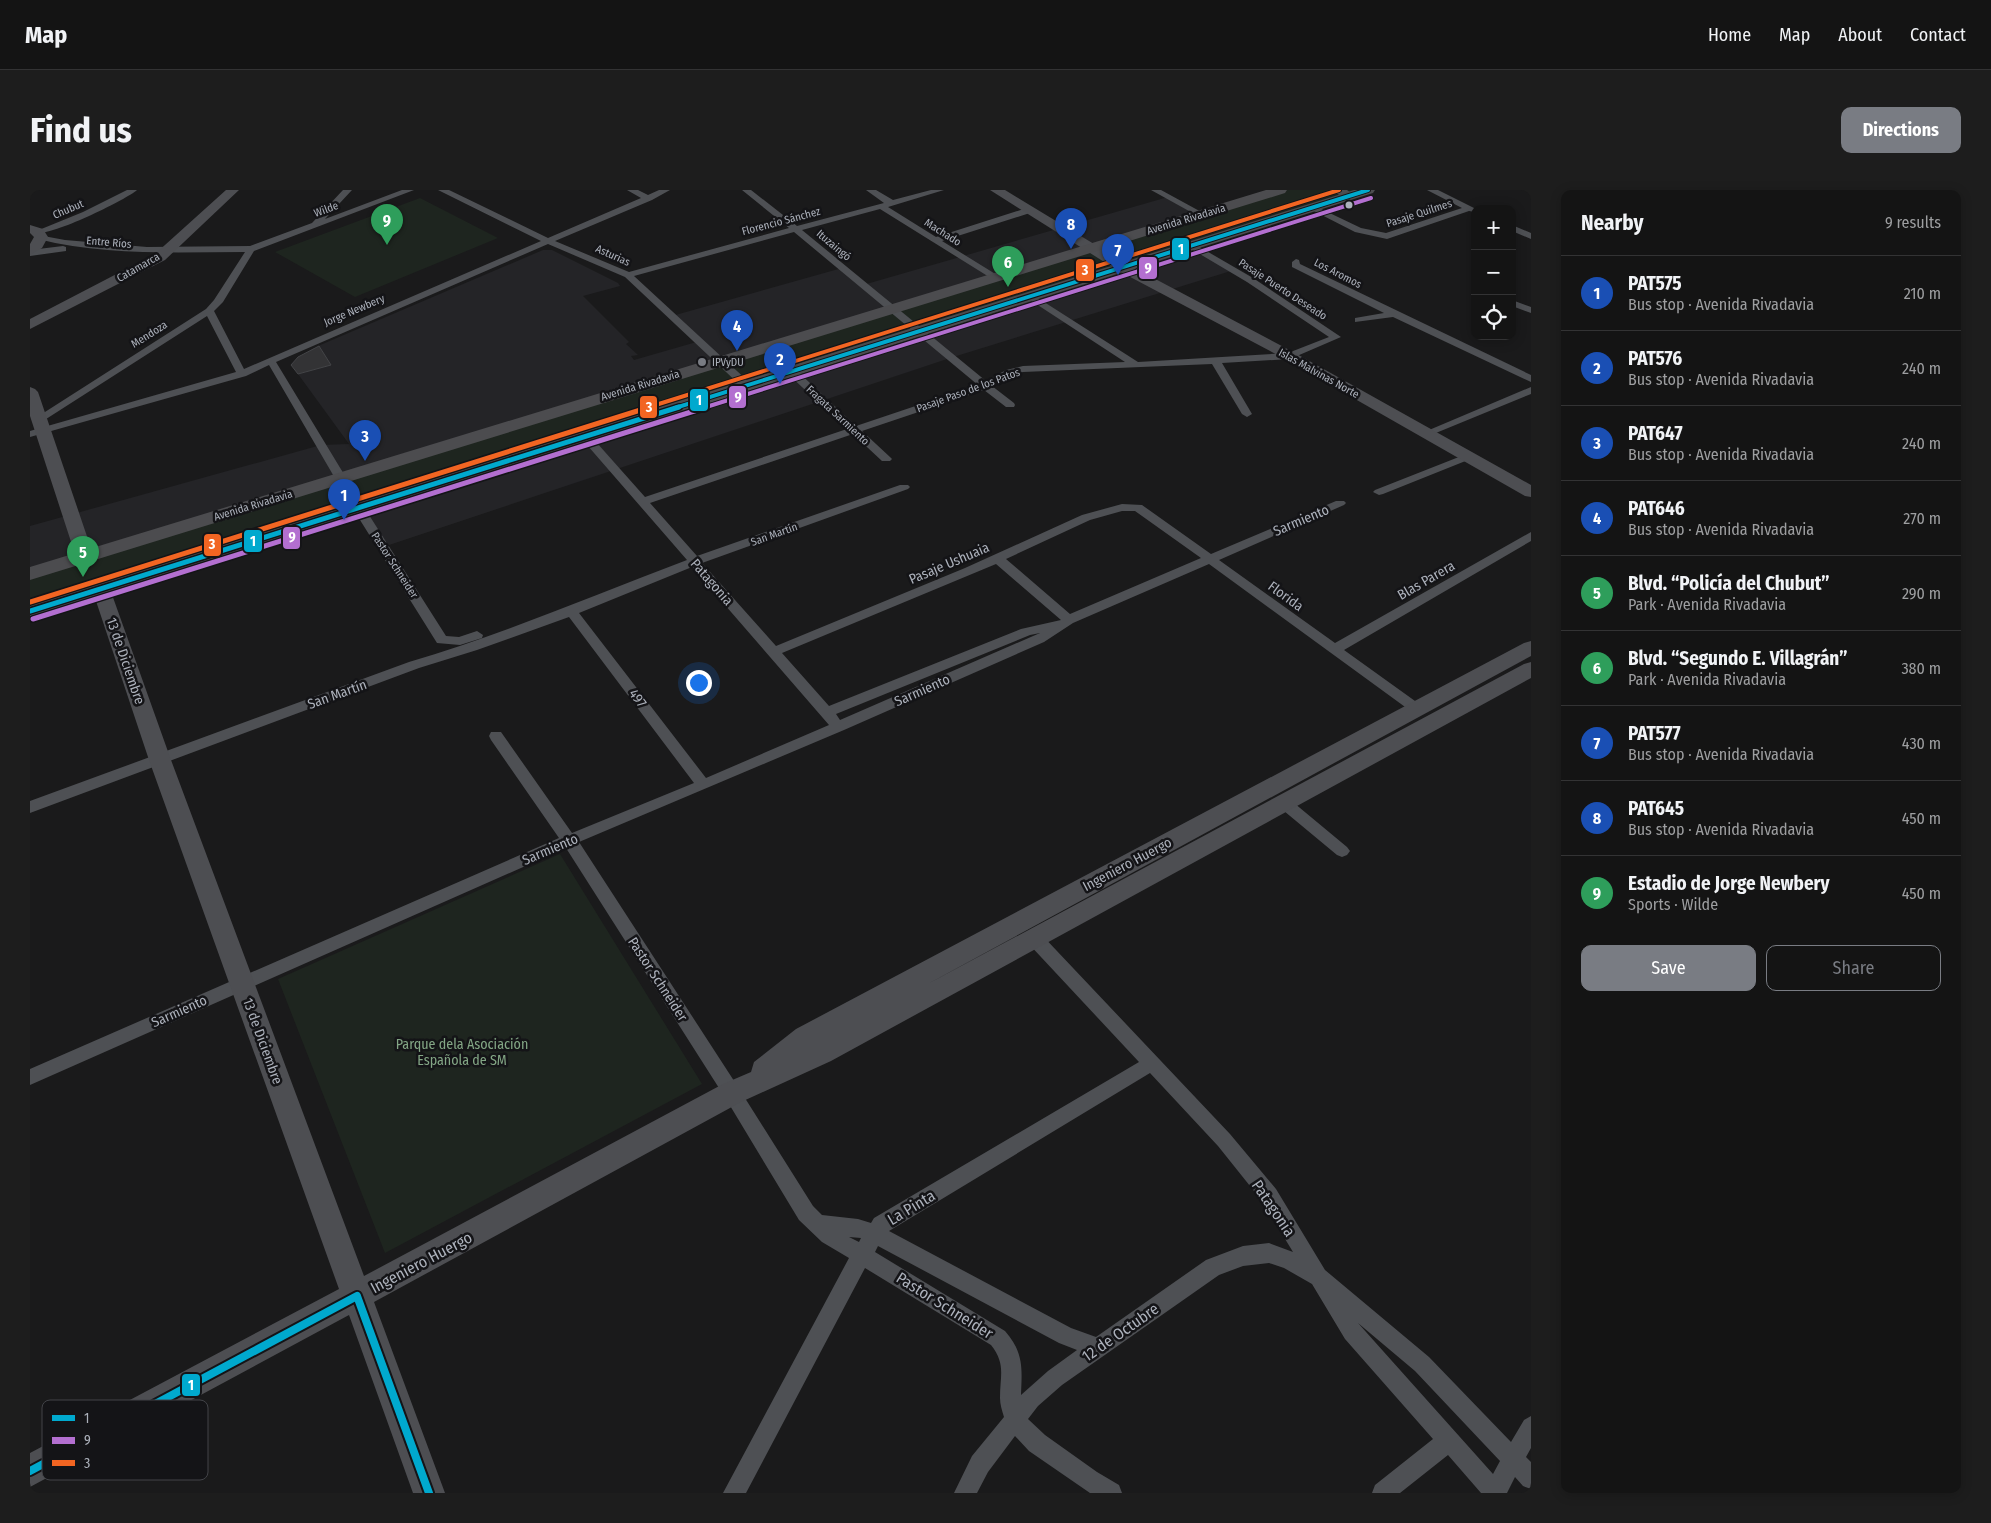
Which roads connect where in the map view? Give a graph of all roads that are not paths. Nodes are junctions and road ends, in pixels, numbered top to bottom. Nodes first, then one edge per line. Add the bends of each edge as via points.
1 (133, 190) edge
2 (233, 190) edge
3 (348, 190) edge
4 (410, 190) edge
5 (442, 190) edge
6 (631, 190) edge
7 (666, 190) edge
8 (746, 190) edge
9 (870, 190) edge
10 (940, 190) edge
11 (996, 190) edge
12 (1155, 190) edge
13 (1368, 190) edge
14 (1431, 190) edge
15 (1275, 191) edge
16 (1344, 193) edge
17 (648, 198) junction
18 (891, 203) junction
19 (881, 206) junction
20 (1312, 208) junction
21 (1030, 210) junction
22 (1471, 210) edge
23 (1471, 210) edge
24 (1201, 214) junction
25 (312, 226) junction
26 (795, 228) junction
27 (1516, 230) edge
28 (36, 233) edge
29 (1531, 236) edge
30 (935, 240) junction
31 (548, 241) junction
32 (1191, 246) junction
33 (1091, 247) junction
34 (30, 252) edge
35 (249, 253) junction
36 (162, 254) junction
37 (1122, 267) junction
38 (628, 275) junction
39 (994, 277) junction
40 (1030, 296) junction
41 (1516, 305) edge
42 (891, 309) junction
43 (1531, 310) edge
44 (209, 312) junction
45 (1382, 312) junction
46 (1358, 320) dead end
47 (30, 325) edge
48 (911, 327) junction
49 (1336, 337) joint
50 (1290, 356) junction
51 (721, 360) junction
52 (1215, 360) junction
53 (271, 361) junction
54 (1136, 365) junction
55 (791, 372) junction
56 (242, 374) junction
57 (1531, 379) edge
58 (746, 385) junction
59 (985, 386) junction
60 (1531, 389) edge
61 (30, 392) edge
62 (1010, 405) dead end
63 (1246, 414) dead end
64 (38, 428) edge
65 (854, 430) junction
66 (1427, 433) junction
67 (585, 436) junction
68 (1469, 456) junction
69 (886, 459) dead end
70 (340, 478) junction
71 (904, 487) dead end
72 (1379, 492) dead end
73 (1531, 492) edge
74 (642, 502) junction
75 (1340, 504) dead end
76 (357, 507) junction
77 (1138, 507) joint
78 (1531, 536) edge
79 (85, 557) junction
80 (998, 558) junction
81 (1210, 559) junction
82 (695, 562) junction
83 (30, 574) edge
84 (645, 581) junction
85 (101, 589) junction
86 (30, 611) edge
87 (572, 612) junction
88 (1069, 620) junction
89 (442, 640) joint
90 (1531, 648) edge
91 (1335, 649) junction
92 (773, 652) junction
93 (1531, 669) edge
94 (1416, 709) junction
95 (826, 713) junction
96 (839, 727) junction
97 (496, 736) dead end
98 (160, 760) junction
99 (703, 785) junction
100 (1283, 802) junction
101 (30, 807) edge
102 (569, 840) junction
103 (1342, 851) dead end
104 (1033, 937) junction
105 (242, 983) junction
106 (1152, 1062) junction
107 (30, 1077) edge
108 (732, 1094) junction
109 (817, 1224) junction
110 (875, 1234) junction
111 (862, 1254) junction
112 (1319, 1277) junction
113 (357, 1296) junction
114 (1097, 1347) junction
115 (163, 1400) edge
116 (1015, 1421) junction
117 (1531, 1427) edge
118 (1449, 1440) junction
119 (1513, 1458) junction
120 (42, 1465) edge
121 (30, 1471) edge
122 (1531, 1478) edge
123 (1496, 1492) edge
124 (429, 1493) edge
125 (734, 1493) edge
126 (966, 1493) edge
127 (1111, 1493) edge
128 (1383, 1493) edge

1 - 28 street, Chubut
2 - 36 main road, Catamarca
3 - 25 street
4 - 25 street, Wilde
5 - 31 street, Asturias
6 - 17 street
7 - 17 street, Jorge Newbery
8 - 26 street, Ituzaingó
9 - 18 street
10 - 18 street, Florencio Sánchez
11 - 21 main road, Islas Malvinas Norte
12 - 24 street
13 - 16 main road, Avenida Rivadavia
14 - 22 street
15 - 24 main road, Avenida Rivadavia
16 - 20 main road, Avenida Rivadavia
17 - 31 street, Jorge Newbery
18 - 19 street, Florencio Sánchez
19 - 26 street, Florencio Sánchez
19 - 30 street, Machado
20 - 23 street, Pasaje Quilmes via 1375,236 1387,236
20 - 32 main road, Avenida Rivadavia
21 - 30 street
21 - 33 main road, Islas Malvinas Norte
24 - 33 main road, Avenida Rivadavia
25 - 35 street, Wilde
26 - 38 street, Florencio Sánchez
26 - 42 street, Ituzaingó
27 - 29 street
28 - 34 main road via 37,245
28 - 36 street, Entre Ríos via 65,243
30 - 39 street, Machado
31 - 38 street, Asturias
31 - 53 street, Jorge Newbery
32 - 37 main road, Avenida Rivadavia
32 - 49 street, Pasaje Puerto Deseado via 1250,280
33 - 37 main road, Islas Malvinas Norte
33 - 39 main road, Avenida Rivadavia
34 - 36 street, Entre Ríos via 59,249
35 - 36 street, Entre Ríos
35 - 44 street, Mendoza
36 - 47 main road, Catamarca
37 - 40 main road, Avenida Rivadavia
37 - 50 main road, Islas Malvinas Norte
38 - 51 street, Asturias
39 - 42 main road, Avenida Rivadavia
40 - 48 main road, Avenida Rivadavia
40 - 54 street
41 - 43 street
42 - 48 street, Ituzaingó
42 - 51 main road, Avenida Rivadavia
44 - 56 street
44 - 64 street, Mendoza
45 - 45 street, Los Aromos via 1375,299 1303,263 1294,264
45 - 46 street
45 - 57 street via 1395,314
45 - 60 street, Los Aromos
48 - 55 main road, Avenida Rivadavia
48 - 59 street
49 - 50 street, Pasaje Paso de los Patos
50 - 52 street, Pasaje Paso de los Patos
50 - 66 main road, Islas Malvinas Norte
51 - 58 street, Asturias
51 - 70 main road, Avenida Rivadavia
52 - 54 street, Pasaje Paso de los Patos
52 - 63 street
53 - 56 street, Jorge Newbery
53 - 70 street, Pastor Schneider
54 - 59 street, Pasaje Paso de los Patos via 1023,369 1010,372
55 - 58 main road, Avenida Rivadavia
55 - 65 street, Fragata Sarmiento
56 - 64 street, Jorge Newbery
58 - 67 main road, Avenida Rivadavia
59 - 62 street
59 - 65 street, Pasaje Paso de los Patos
60 - 66 street
61 - 64 main road
64 - 79 main road
65 - 69 street, Fragata Sarmiento
65 - 74 street, Pasaje Paso de los Patos
66 - 68 main road, Islas Malvinas Norte
67 - 74 street, Patagonia
67 - 76 main road, Avenida Rivadavia
68 - 72 street
68 - 73 main road, Islas Malvinas Norte
70 - 76 street, Pastor Schneider
70 - 79 main road, Avenida Rivadavia
71 - 82 street, San Martín
74 - 82 street, Patagonia
75 - 81 street, Sarmiento
76 - 85 main road, Avenida Rivadavia
76 - 89 street, Pastor Schneider
77 - 80 street, Pasaje Ushuaia via 1125,506 1102,513
77 - 81 street, Florida
78 - 91 street, Blas Parera
79 - 83 main road, Avenida Rivadavia
80 - 88 street
80 - 92 street, Pasaje Ushuaia
81 - 88 street, Sarmiento
81 - 91 street, Florida
82 - 84 street, San Martín
82 - 92 street, Patagonia
84 - 87 street, San Martín
84 - 89 street, San Martín via 604,590 460,641
85 - 86 main road, Avenida Rivadavia
85 - 98 main road, 13 de Diciembre
87 - 98 street, San Martín via 414,665
87 - 99 street, 497
88 - 95 street, Sarmiento via 1026,632
88 - 96 street, Sarmiento via 1039,639
90 - 94 main road, Ingeniero Huergo
91 - 94 street, Florida
92 - 95 street, Patagonia
93 - 100 main road, Ingeniero Huergo
94 - 108 main road, Ingeniero Huergo via 805,1037
95 - 96 street, Patagonia
96 - 99 street, Sarmiento
97 - 102 street, Pastor Schneider
98 - 101 street, San Martín
98 - 105 main road, 13 de Diciembre
99 - 102 street, Sarmiento
100 - 103 street
100 - 104 main road, Ingeniero Huergo
102 - 105 street, Sarmiento
102 - 108 street, Pastor Schneider
104 - 106 street, Patagonia
104 - 108 main road, Ingeniero Huergo via 822,1053
105 - 107 street, Sarmiento
105 - 113 main road, 13 de Diciembre
106 - 110 street, La Pinta via 881,1225
106 - 112 street, Patagonia via 1224,1140 1269,1195
108 - 109 street, Pastor Schneider via 806,1213
108 - 113 main road, Ingeniero Huergo
109 - 110 street, Pastor Schneider via 858,1228
109 - 111 street, Pastor Schneider
110 - 111 street, La Pinta
110 - 114 street, Pastor Schneider via 1066,1336
111 - 116 street, Pastor Schneider via 998,1338 1008,1350 1012,1364 1010,1400
111 - 125 street, La Pinta
112 - 114 street, 12 de Octubre via 1269,1253 1243,1256 1213,1267
112 - 118 street, Patagonia via 1352,1332
112 - 119 street via 1422,1364
113 - 115 main road, Ingeniero Huergo
113 - 124 main road, 13 de Diciembre
114 - 116 street, 12 de Octubre via 1054,1378 1031,1399
116 - 126 street, 12 de Octubre via 980,1464
116 - 127 street via 1038,1443
117 - 119 street
118 - 123 street, Patagonia
118 - 128 street
119 - 122 street
119 - 123 street
120 - 121 main road, Ingeniero Huergo

